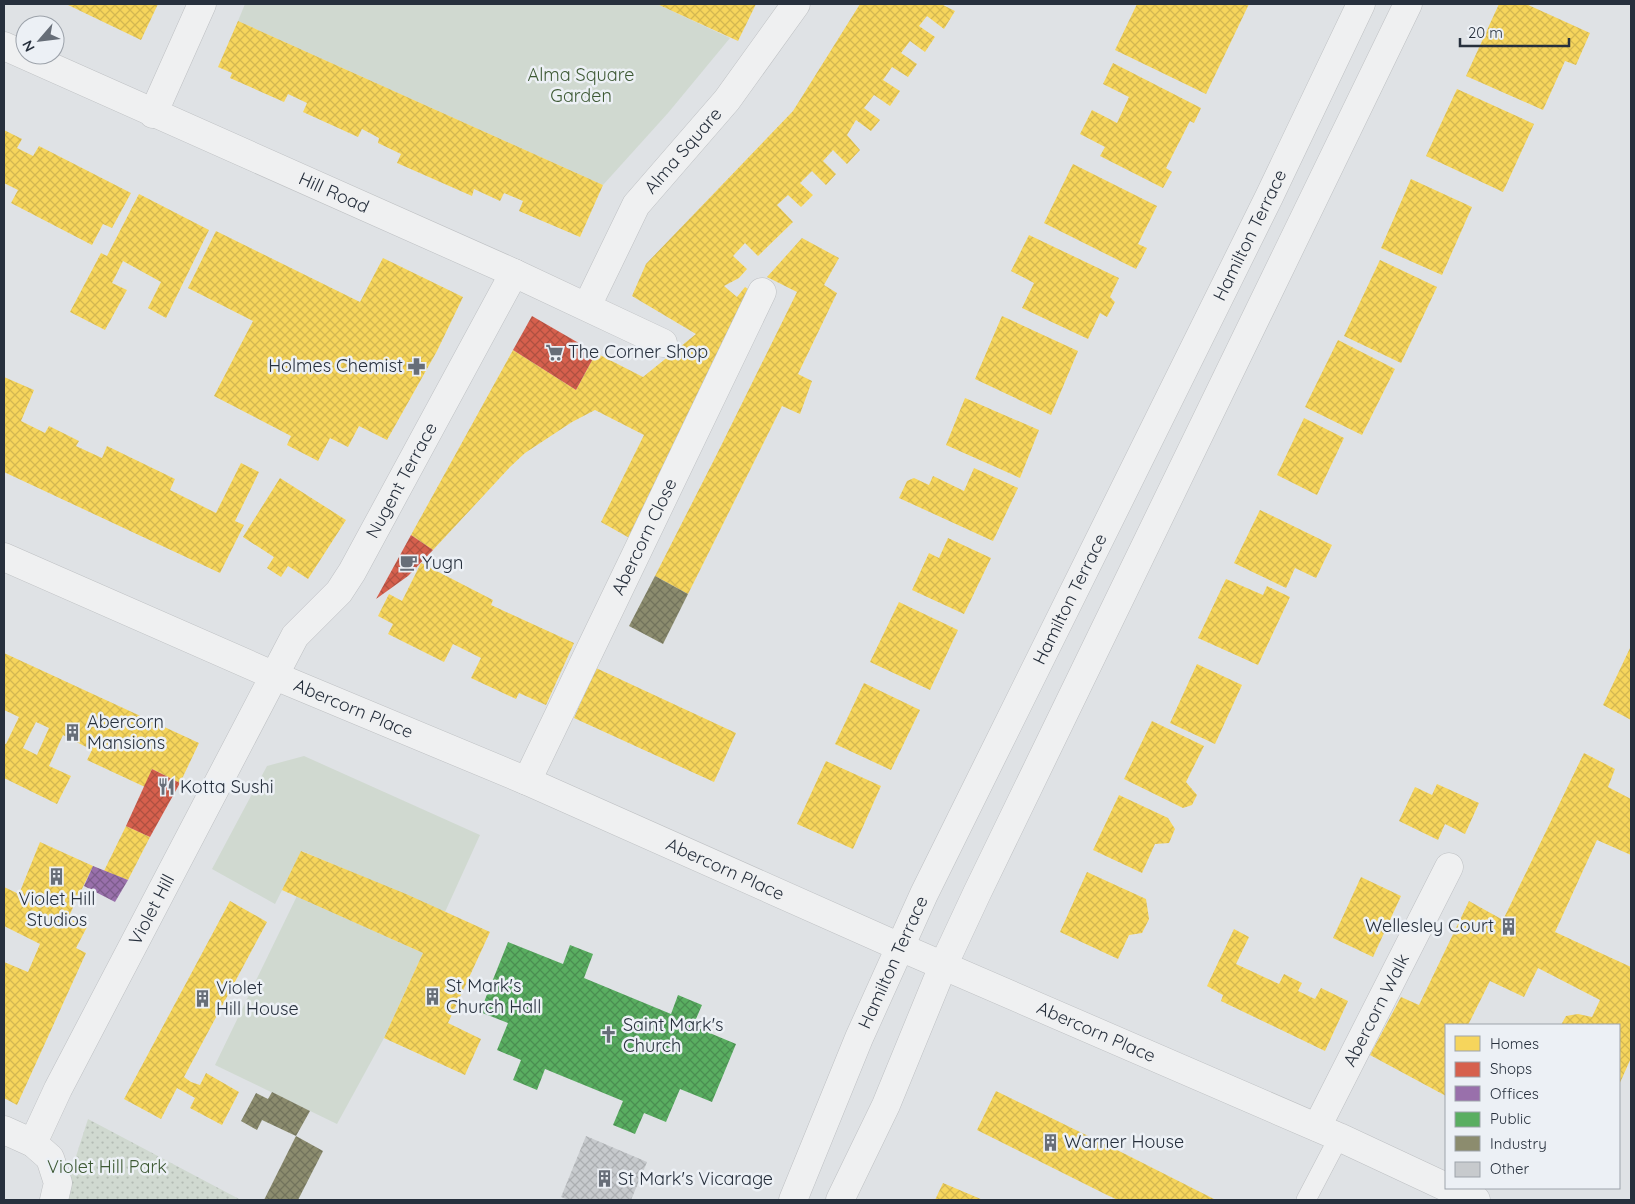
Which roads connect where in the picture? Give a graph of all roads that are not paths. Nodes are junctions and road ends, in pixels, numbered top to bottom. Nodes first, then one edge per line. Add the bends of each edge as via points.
1 (202, 4) edge
2 (796, 4) edge
3 (1361, 4) edge
4 (1408, 4) edge
5 (4, 46) edge
6 (153, 114) junction
7 (514, 273) junction
8 (762, 292) dead end
9 (584, 304) junction
10 (663, 343) dead end
11 (4, 557) edge
12 (275, 676) junction
13 (527, 781) junction
14 (1449, 867) dead end
15 (900, 947) junction
16 (943, 966) junction
17 (4, 1130) edge
18 (1328, 1132) junction
19 (33, 1143) junction
20 (1445, 1186) edge
21 (1452, 1189) edge
22 (54, 1200) edge
23 (793, 1200) edge
24 (840, 1200) edge
25 (1306, 1200) edge
26 (1476, 1200) edge

1 - 6 street
2 - 9 street, Alma Square via 728,100 636,205 591,298
3 - 15 street, Hamilton Terrace
4 - 16 street
5 - 6 street, Hill Road
6 - 7 street, Hill Road
7 - 9 street, Hill Road
7 - 12 street, Nugent Terrace via 352,572 340,592 295,636
8 - 13 street, Abercorn Close
9 - 10 street, Hill Road
11 - 12 street, Abercorn Place
12 - 13 street, Abercorn Place
12 - 19 street, Violet Hill
13 - 15 street, Abercorn Place
14 - 18 street, Abercorn Walk
15 - 16 street, Abercorn Place
15 - 23 street, Hamilton Terrace
16 - 18 street, Abercorn Place
16 - 24 street via 898,1078
17 - 19 street
18 - 20 street, Abercorn Place
18 - 25 lane
19 - 22 street via 50,1158 58,1183
21 - 26 street, Abercorn Place

